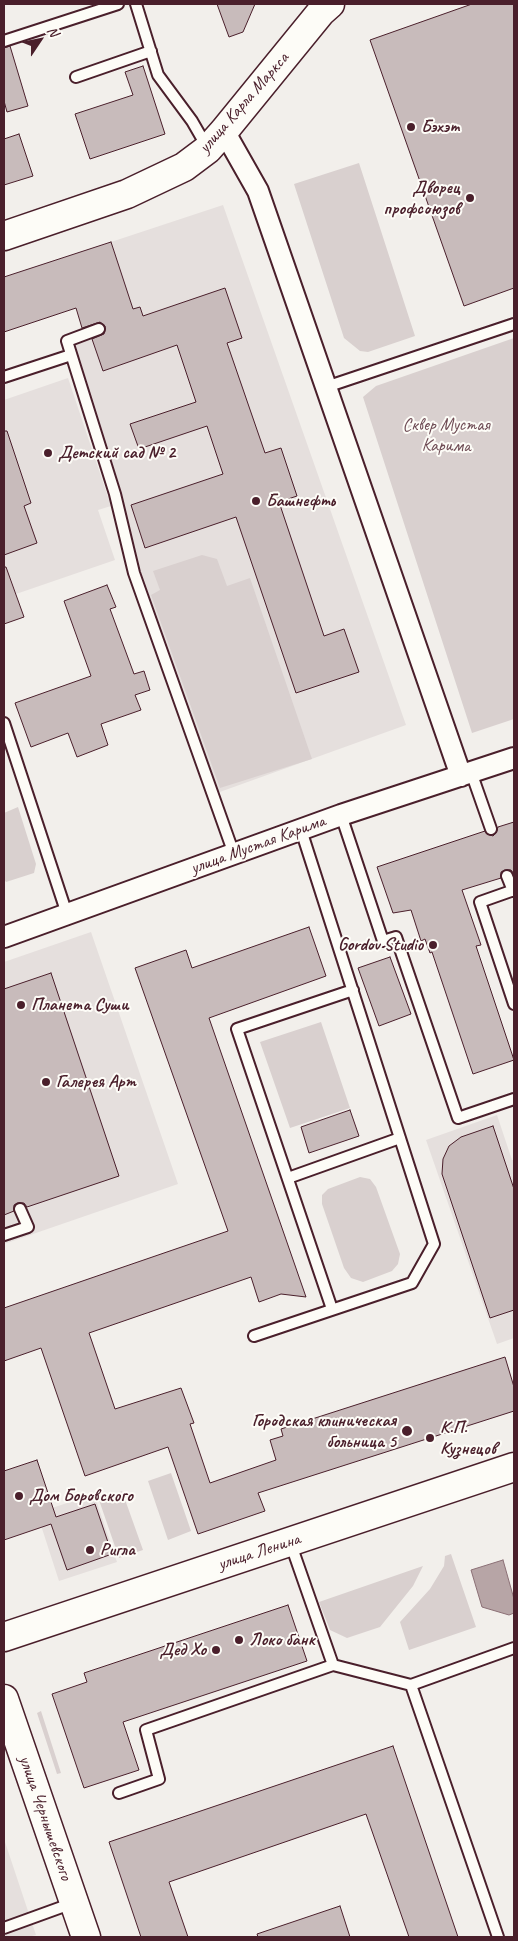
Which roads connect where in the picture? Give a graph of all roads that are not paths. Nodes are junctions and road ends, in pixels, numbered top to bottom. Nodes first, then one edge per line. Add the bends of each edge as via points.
1 (118, 4) edge
2 (136, 4) edge
3 (330, 4) edge
4 (4, 41) edge
5 (150, 51) junction
6 (76, 77) dead end
7 (216, 140) junction
8 (4, 236) edge
9 (514, 324) edge
10 (99, 329) dead end
11 (71, 355) junction
12 (4, 377) edge
13 (326, 387) junction
14 (4, 723) edge
15 (514, 758) edge
16 (466, 774) junction
17 (341, 815) junction
18 (491, 829) dead end
19 (301, 830) junction
20 (234, 854) junction
21 (507, 876) dead end
22 (513, 890) edge
23 (68, 914) junction
24 (4, 937) edge
25 (353, 990) junction
26 (514, 1004) edge
27 (513, 1104) edge
28 (400, 1138) junction
29 (288, 1178) junction
30 (20, 1209) dead end
31 (4, 1235) edge
32 (332, 1309) junction
33 (254, 1336) dead end
34 (514, 1467) edge
35 (290, 1541) junction
36 (4, 1636) edge
37 (514, 1648) edge
38 (333, 1665) junction
39 (411, 1685) junction
40 (4, 1699) edge
41 (119, 1793) dead end
42 (74, 1902) junction
43 (4, 1928) edge
44 (86, 1937) edge
45 (498, 1937) edge

1 - 4 lane
2 - 5 lane
3 - 7 street, улица Карла Маркса via 320,12
5 - 6 lane
5 - 7 lane via 158,74 192,121
7 - 8 street, улица Карла Маркса via 184,167 127,194
7 - 13 street via 258,191
9 - 13 lane
10 - 11 lane via 68,341
11 - 12 lane
11 - 20 lane via 115,494 134,573
13 - 16 street
14 - 23 lane
15 - 16 street, улица Мустая Карима
16 - 17 street, улица Мустая Карима
16 - 18 lane
17 - 19 street, улица Мустая Карима
17 - 27 lane via 384,941 396,937 458,1118
19 - 20 street, улица Мустая Карима
19 - 25 lane
20 - 23 street, улица Мустая Карима
21 - 22 lane
22 - 26 lane via 480,902
23 - 24 street, улица Мустая Карима
25 - 28 lane
25 - 29 lane via 238,1028
28 - 29 lane
28 - 32 lane via 434,1244 412,1282
29 - 32 lane
30 - 31 lane via 28,1226
32 - 33 lane
34 - 35 street, улица Ленина
35 - 36 street, улица Ленина
35 - 38 lane
37 - 39 lane
38 - 39 lane
38 - 41 lane via 146,1730 159,1779
39 - 45 lane
40 - 42 street, улица Чернышевского
42 - 43 lane
42 - 44 street, улица Чернышевского

